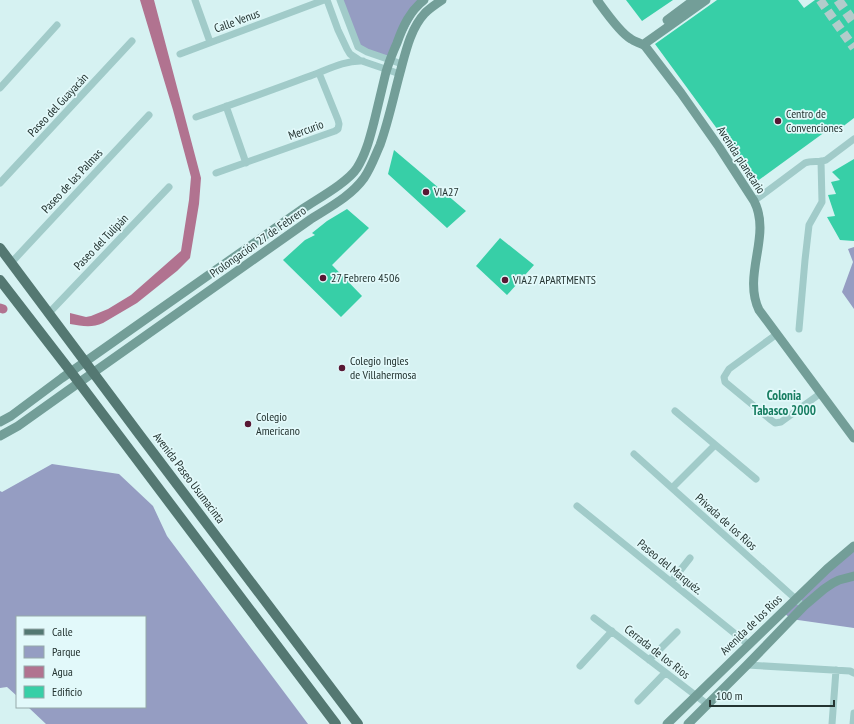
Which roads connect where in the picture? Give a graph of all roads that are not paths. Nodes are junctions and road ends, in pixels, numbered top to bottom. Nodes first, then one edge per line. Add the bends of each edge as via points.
1 (195, 0) edge
2 (324, 0) edge
3 (327, 0) edge
4 (340, 0) edge
5 (424, 0) edge
6 (442, 0) edge
7 (597, 0) edge
8 (694, 0) edge
9 (706, 0) edge
10 (58, 25) dead end
11 (132, 41) dead end
12 (210, 42) junction
13 (640, 43) junction
14 (362, 50) junction
15 (180, 54) dead end
16 (352, 56) junction
17 (390, 60) junction
18 (363, 61) junction
19 (346, 62) junction
20 (402, 64) junction
21 (387, 69) junction
22 (319, 73) junction
23 (400, 74) junction
24 (0, 88) edge
25 (226, 106) junction
26 (149, 115) dead end
27 (196, 117) dead end
28 (854, 139) edge
29 (822, 161) junction
30 (246, 163) junction
31 (216, 173) dead end
32 (0, 183) edge
33 (169, 187) dead end
34 (754, 201) junction
35 (0, 248) edge
36 (11, 263) junction
37 (0, 280) edge
38 (49, 313) junction
39 (799, 329) dead end
40 (777, 334) junction
41 (85, 362) junction
42 (71, 372) junction
43 (93, 373) junction
44 (79, 383) junction
45 (820, 393) junction
46 (675, 411) dead end
47 (0, 422) edge
48 (0, 436) edge
49 (854, 438) edge
50 (715, 445) junction
51 (634, 454) dead end
52 (756, 479) dead end
53 (672, 488) junction
54 (577, 506) dead end
55 (854, 546) edge
56 (690, 558) dead end
57 (854, 576) edge
58 (671, 582) junction
59 (796, 599) junction
60 (804, 606) junction
61 (594, 618) dead end
62 (612, 631) junction
63 (676, 632) dead end
64 (749, 645) junction
65 (649, 660) junction
66 (747, 665) junction
67 (580, 666) dead end
68 (836, 670) junction
69 (666, 672) junction
70 (854, 673) edge
71 (696, 696) junction
72 (638, 701) dead end
73 (707, 704) junction
74 (854, 714) edge
75 (336, 724) edge
76 (358, 724) edge
77 (668, 724) edge
78 (688, 724) edge
79 (832, 724) edge
80 (853, 724) edge

1 - 12 street
2 - 12 street, Calle Venus
3 - 16 street via 344,44
4 - 14 street via 356,43
5 - 17 main road, Prolongación 27 de Febrero via 408,18
6 - 20 main road, Prolongación 27 de Febrero via 420,20 410,39
7 - 13 main road, Avenida planetario via 630,40
8 - 13 main road
9 - 13 main road
10 - 24 street
11 - 32 street, Paseo del Guayacán
12 - 15 street, Calle Venus
13 - 34 main road, Avenida planetario via 681,93
14 - 16 street
14 - 17 street
16 - 18 street
16 - 19 street
17 - 20 street
17 - 21 main road, Prolongación 27 de Febrero
18 - 19 street
18 - 21 street
19 - 22 street
20 - 23 main road, Prolongación 27 de Febrero
21 - 23 street
21 - 41 main road, Prolongación 27 de Febrero via 366,150 352,174
22 - 25 street
22 - 30 street, Mercurio via 338,120 338,129
23 - 43 main road, Prolongación 27 de Febrero via 388,121 369,170 349,194
25 - 27 street
25 - 30 street
26 - 36 street, Paseo de las Palmas
28 - 29 street, Avenida planetario
29 - 34 street, Avenida planetario via 805,163
29 - 39 street via 822,202 809,225
30 - 31 street, Mercurio
33 - 38 street, Paseo del Tulipán
34 - 40 main road, Avenida planetario via 760,229 754,291 760,310
35 - 36 main road, Avenida Paseo Usumacinta
36 - 38 main road, Avenida Paseo Usumacinta
37 - 42 main road
38 - 41 main road, Avenida Paseo Usumacinta
40 - 45 main road, Avenida planetario
40 - 45 street via 729,369 724,376 725,382 775,423
41 - 42 main road, Prolongación 27 de Febrero
41 - 43 main road, Avenida Paseo Usumacinta
42 - 44 main road
42 - 47 main road, Prolongación 27 de Febrero via 12,416
43 - 44 main road, Prolongación 27 de Febrero
43 - 76 main road, Avenida Paseo Usumacinta
44 - 48 main road, Prolongación 27 de Febrero
44 - 75 main road
45 - 49 main road, Avenida planetario
46 - 50 street
50 - 52 street
50 - 53 street
51 - 53 street, Privada de los Rios
53 - 59 street, Privada de los Rios
54 - 58 street, Paseo del Marquéz.
55 - 59 main road, Avenida de los Rios
56 - 58 street
57 - 60 main road, Avenida de los Rios via 833,583
58 - 64 street, Paseo del Marquéz.
59 - 60 street, Privada de los Rios
59 - 64 main road, Avenida de los Rios
60 - 66 main road, Avenida de los Rios
61 - 62 street, Cerrada de los Rios
62 - 65 street, Cerrada de los Rios
62 - 67 street
63 - 65 street
64 - 71 main road, Avenida de los Rios
65 - 69 street, Cerrada de los Rios
66 - 68 street
66 - 73 main road, Avenida de los Rios
68 - 70 street
68 - 79 street
69 - 71 street, Cerrada de los Rios
69 - 72 street
71 - 73 street, Cerrada de los Rios
71 - 77 main road, Avenida de los Rios
73 - 78 main road, Avenida de los Rios
74 - 80 street

